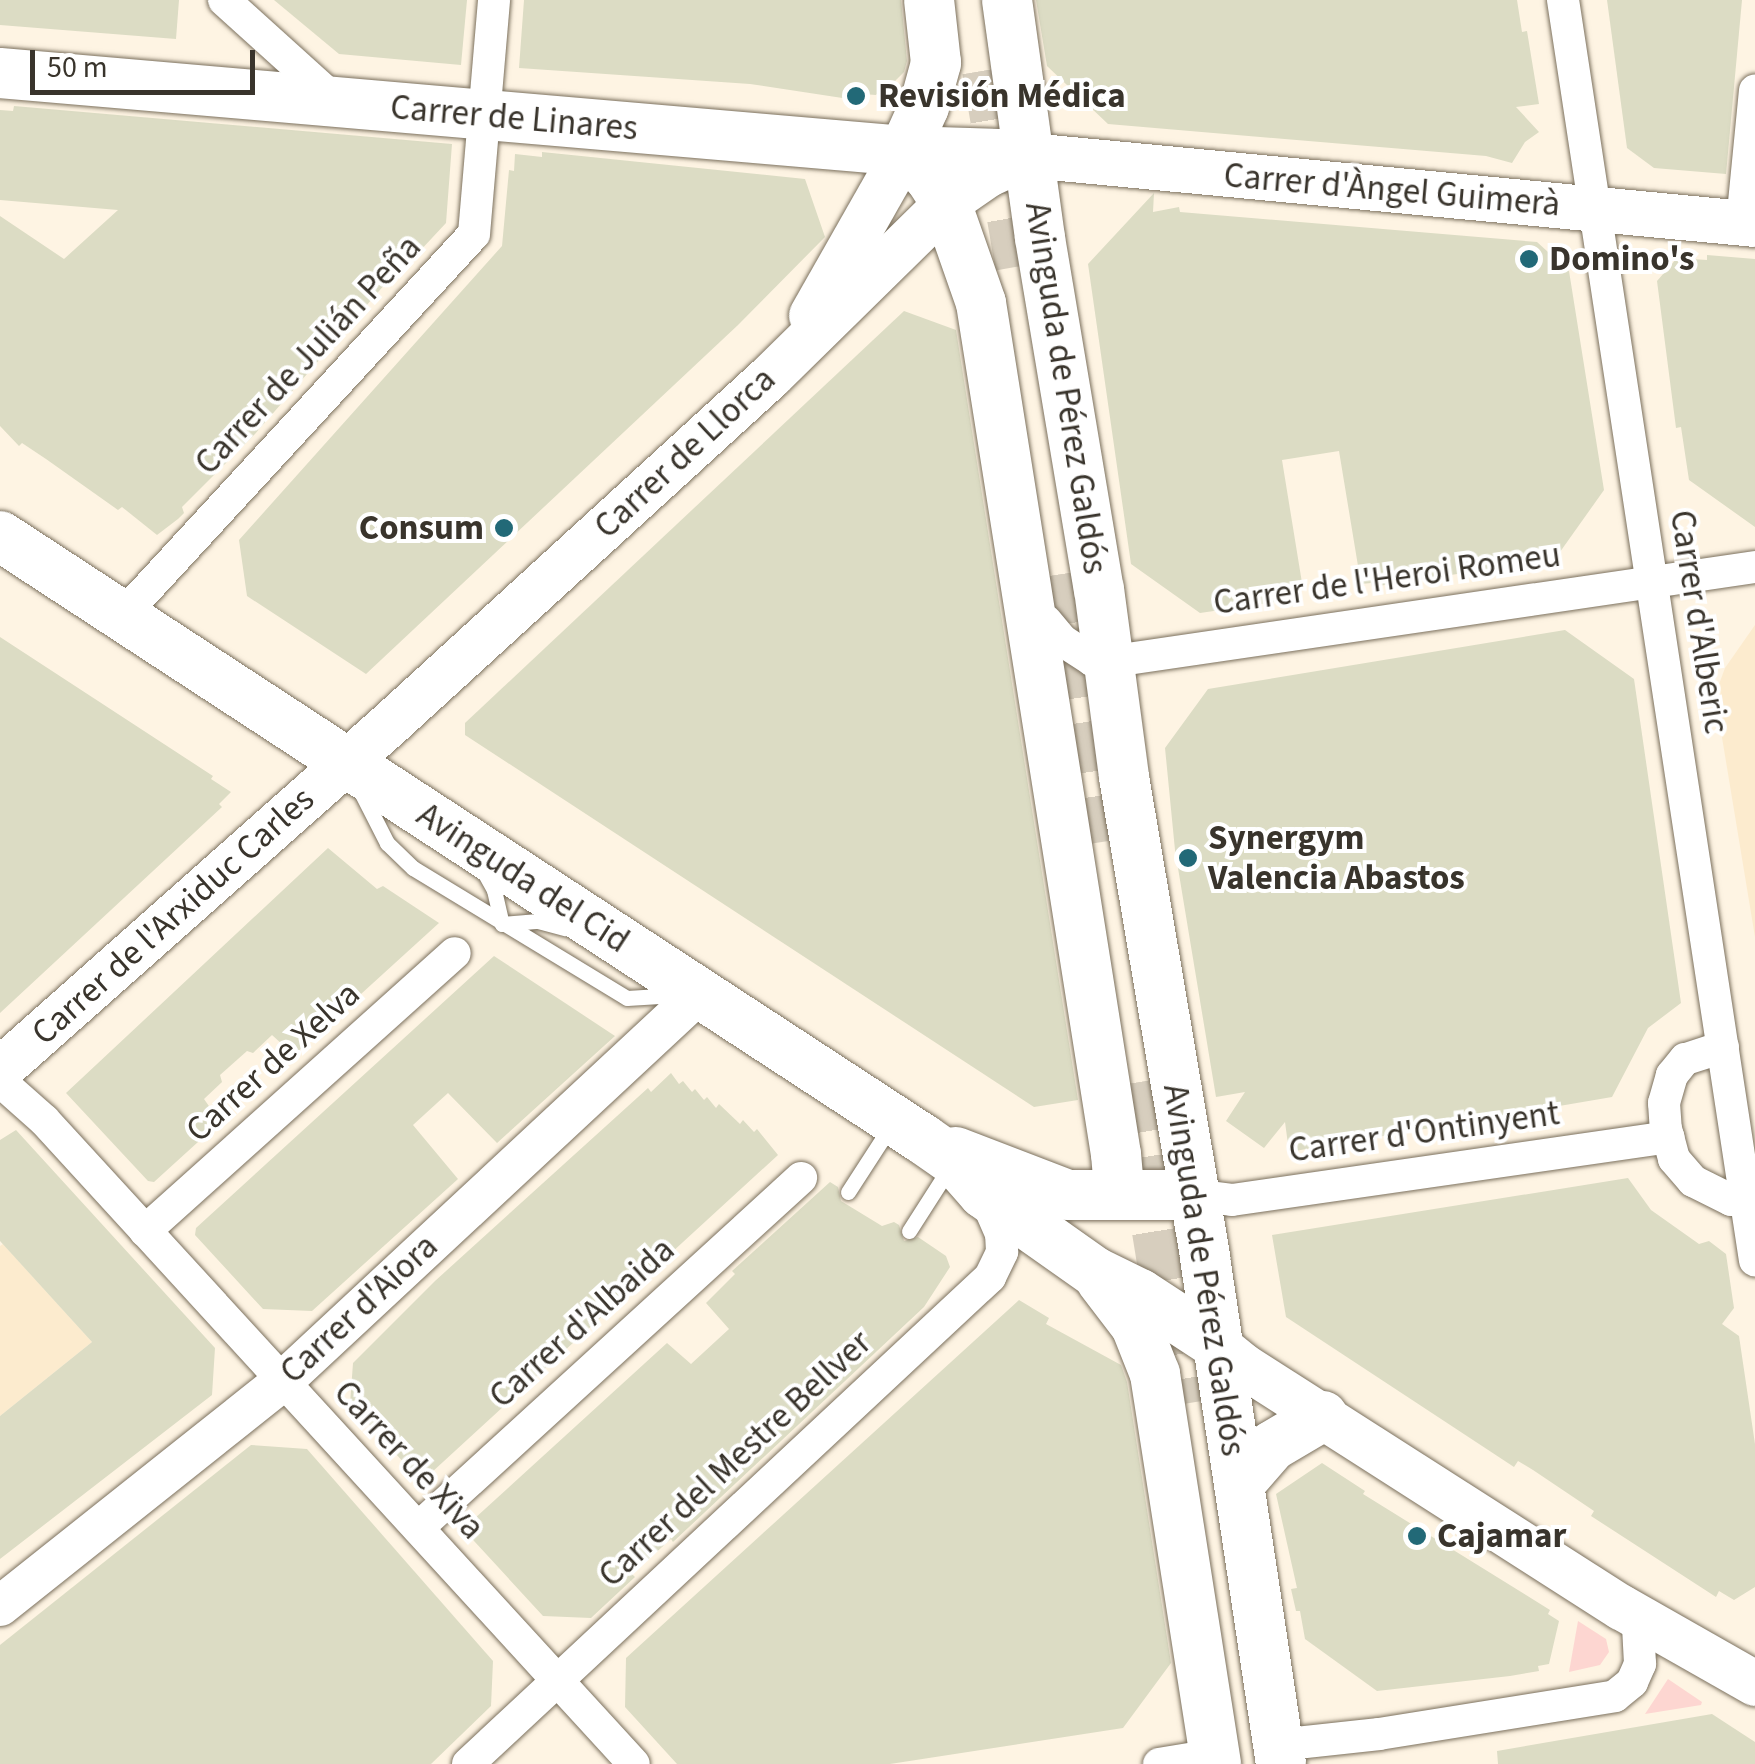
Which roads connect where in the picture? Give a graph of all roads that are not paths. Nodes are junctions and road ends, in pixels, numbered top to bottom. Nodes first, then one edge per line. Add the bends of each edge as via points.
1 (224, 0) edge
2 (494, 0) edge
3 (930, 0) edge
4 (961, 0) edge
5 (976, 0) edge
6 (1006, 0) edge
7 (1563, 0) edge
8 (0, 73) edge
9 (1755, 90) edge
10 (338, 104) junction
11 (481, 117) junction
12 (904, 151) junction
13 (1029, 155) junction
14 (946, 203) junction
15 (1593, 209) junction
16 (1749, 224) edge
17 (1013, 267) tunnel mouth
18 (770, 376) junction
19 (0, 536) edge
20 (1755, 567) edge
21 (1652, 580) junction
22 (1049, 592) junction
23 (122, 616) junction
24 (1107, 662) junction
25 (346, 762) junction
26 (1124, 777) junction
27 (466, 840) junction
28 (1103, 842) tunnel mouth
29 (502, 924) junction
30 (625, 944) junction
31 (455, 953) dead end
32 (700, 993) junction
33 (1722, 1047) junction
34 (0, 1069) edge
35 (0, 1081) edge
36 (1140, 1082) tunnel mouth
37 (1668, 1138) junction
38 (939, 1153) junction
39 (801, 1178) dead end
40 (848, 1192) dead end
41 (1110, 1194) junction
42 (1192, 1195) junction
43 (1746, 1200) junction
44 (145, 1231) junction
45 (909, 1231) dead end
46 (1755, 1260) edge
47 (1094, 1272) junction
48 (1216, 1343) junction
49 (283, 1380) junction
50 (1192, 1403) tunnel mouth
51 (1323, 1416) junction
52 (1239, 1484) junction
53 (418, 1528) junction
54 (0, 1606) edge
55 (1622, 1607) junction
56 (556, 1680) junction
57 (1755, 1683) edge
58 (1248, 1759) edge
59 (468, 1764) edge
60 (634, 1764) edge
61 (1158, 1764) edge

1 - 10 street
2 - 11 street, Carrer de Julián Peña
3 - 12 main road via 936,63
4 - 5 main road via 979,71
6 - 13 main road, Avinguda de Pérez Galdós
7 - 15 street, Carrer d'Alberic
8 - 10 main road, Carrer de Linares
9 - 16 street
10 - 11 main road, Carrer de Linares
11 - 12 main road, Carrer de Linares
11 - 23 street, Carrer de Julián Peña via 474,234
12 - 13 main road, Carrer de Linares
12 - 14 main road, Avinguda de Pérez Galdós
12 - 18 main road
13 - 14 main road, Carrer de Llorca
13 - 15 main road, Carrer d'Àngel Guimerà
13 - 24 main road, Avinguda de Pérez Galdós
14 - 18 main road, Carrer de Llorca
14 - 22 main road, Avinguda de Pérez Galdós via 982,303
15 - 16 main road, Carrer d'Àngel Guimerà
15 - 21 street, Carrer d'Alberic
17 - 22 main road, Avinguda de Pérez Galdós
18 - 25 main road, Carrer de Llorca
19 - 23 main road, Avinguda del Cid
20 - 21 street, Carrer de l'Heroi Romeu
21 - 24 street, Carrer de l'Heroi Romeu
21 - 33 street, Carrer d'Alberic
22 - 24 street via 1063,642
22 - 26 main road, Avinguda de Pérez Galdós
22 - 41 main road, Avinguda de Pérez Galdós via 1116,1154 1118,1176
23 - 25 main road, Avinguda del Cid
24 - 26 main road, Avinguda de Pérez Galdós
25 - 27 main road, Avinguda del Cid
25 - 29 lane, Avinguda del Cid via 387,843 413,868
25 - 34 main road, Carrer de l'Arxiduc Carles
26 - 42 main road, Avinguda de Pérez Galdós
27 - 29 lane via 494,890
27 - 30 main road, Avinguda del Cid
28 - 36 main road, Avinguda de Pérez Galdós
29 - 30 lane via 538,920
29 - 32 lane, Avinguda del Cid via 627,998
30 - 32 main road, Avinguda del Cid
31 - 44 street, Carrer de Xelva
32 - 38 main road, Avinguda del Cid
32 - 49 street, Carrer d'Aiora
33 - 37 street via 1685,1059 1672,1074 1664,1104
33 - 43 street, Carrer d'Alberic
35 - 44 street, Carrer de Xiva
37 - 42 street, Carrer d'Ontinyent via 1232,1200
37 - 43 street via 1674,1159 1693,1181 1731,1200
38 - 40 lane
38 - 41 main road, Avinguda del Cid via 1068,1195
38 - 45 lane
38 - 47 main road, Avinguda del Cid
38 - 56 street, Carrer del Mestre Bellver via 1001,1234 1002,1252 990,1277
39 - 53 street, Carrer d'Albaida via 743,1243
41 - 42 main road, Avinguda del Cid
42 - 48 main road, Avinguda de Pérez Galdós
43 - 46 street, Carrer d'Alberic
44 - 49 street, Carrer de Xiva
47 - 48 main road, Avinguda del Cid
47 - 58 main road, Avinguda de Pérez Galdós via 1136,1326 1155,1374
48 - 51 main road
48 - 52 main road, Avinguda de Pérez Galdós
49 - 53 street, Carrer de Xiva
49 - 54 street, Carrer d'Aiora
50 - 58 main road, Avinguda de Pérez Galdós
51 - 52 main road via 1272,1446
51 - 55 main road
52 - 58 main road, Avinguda de Pérez Galdós
53 - 56 street, Carrer de Xiva
55 - 57 main road
55 - 58 street via 1638,1628 1640,1664 1615,1696
56 - 59 street, Carrer del Mestre Bellver
56 - 60 street, Carrer de Xiva
58 - 61 street

